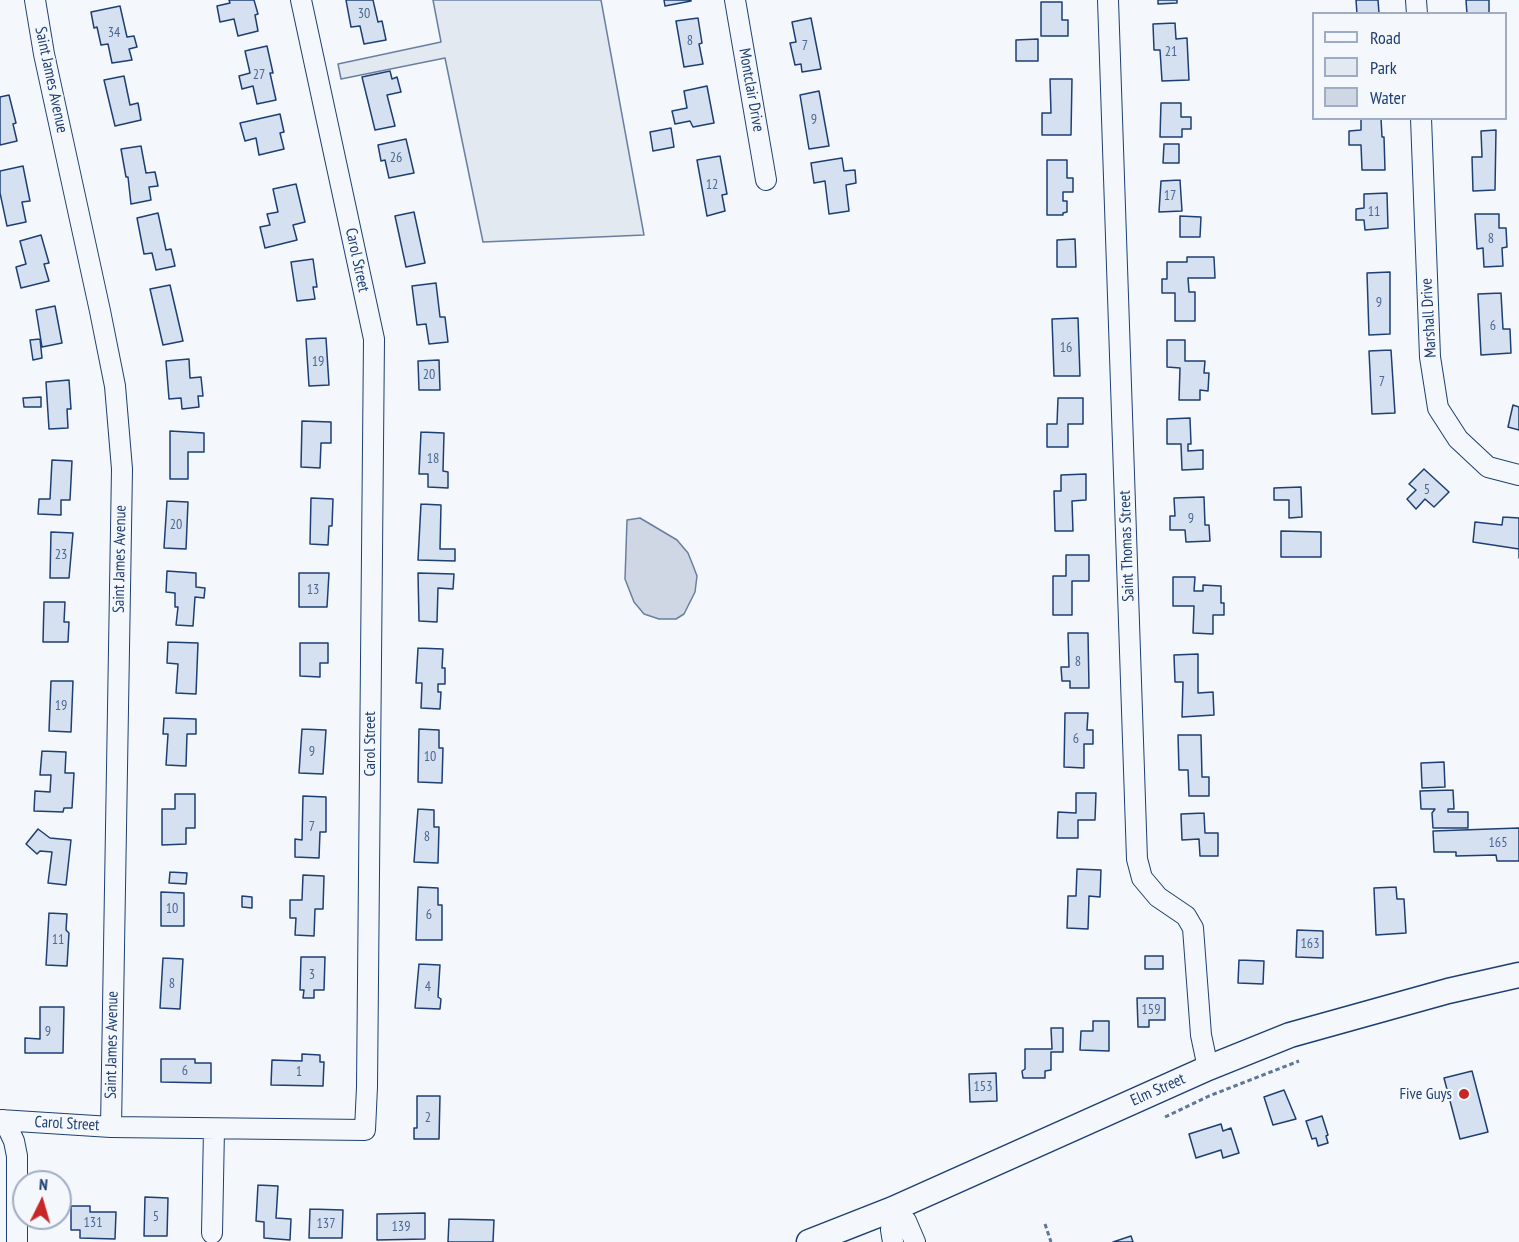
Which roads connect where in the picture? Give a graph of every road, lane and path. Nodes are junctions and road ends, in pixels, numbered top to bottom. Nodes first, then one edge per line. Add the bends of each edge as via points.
1 (35, 0) edge
2 (301, 0) edge
3 (735, 0) edge
4 (1108, 0) edge
5 (1421, 120) edge
6 (766, 180) dead end
7 (1519, 475) edge
8 (1519, 975) edge
9 (1299, 1061) dead end
10 (1208, 1068) junction
11 (1164, 1117) dead end
12 (1, 1123) edge
13 (111, 1126) junction
14 (214, 1129) junction
15 (893, 1209) junction
16 (1045, 1224) dead end
17 (212, 1233) dead end
18 (17, 1242) edge
19 (809, 1242) edge
20 (893, 1242) edge
21 (915, 1242) edge
22 (1051, 1242) edge

1 - 13 street, Saint James Avenue via 115,386 122,469
2 - 14 street, Carol Street via 374,339 365,1130
3 - 6 street, Montclair Drive
4 - 10 street, Saint Thomas Street via 1137,859 1142,878 1158,897 1186,916 1193,928 1201,1035
5 - 7 street, Marshall Drive via 1430,357 1438,408 1458,439 1488,467
8 - 10 main road, Elm Street via 1290,1035
9 - 11 path
10 - 15 main road, Elm Street
12 - 13 street, Carol Street
12 - 18 street via 14,1141 17,1156
13 - 14 street, Carol Street
14 - 17 street
15 - 19 main road, Elm Street
15 - 20 street
15 - 21 street via 906,1221
16 - 22 path

